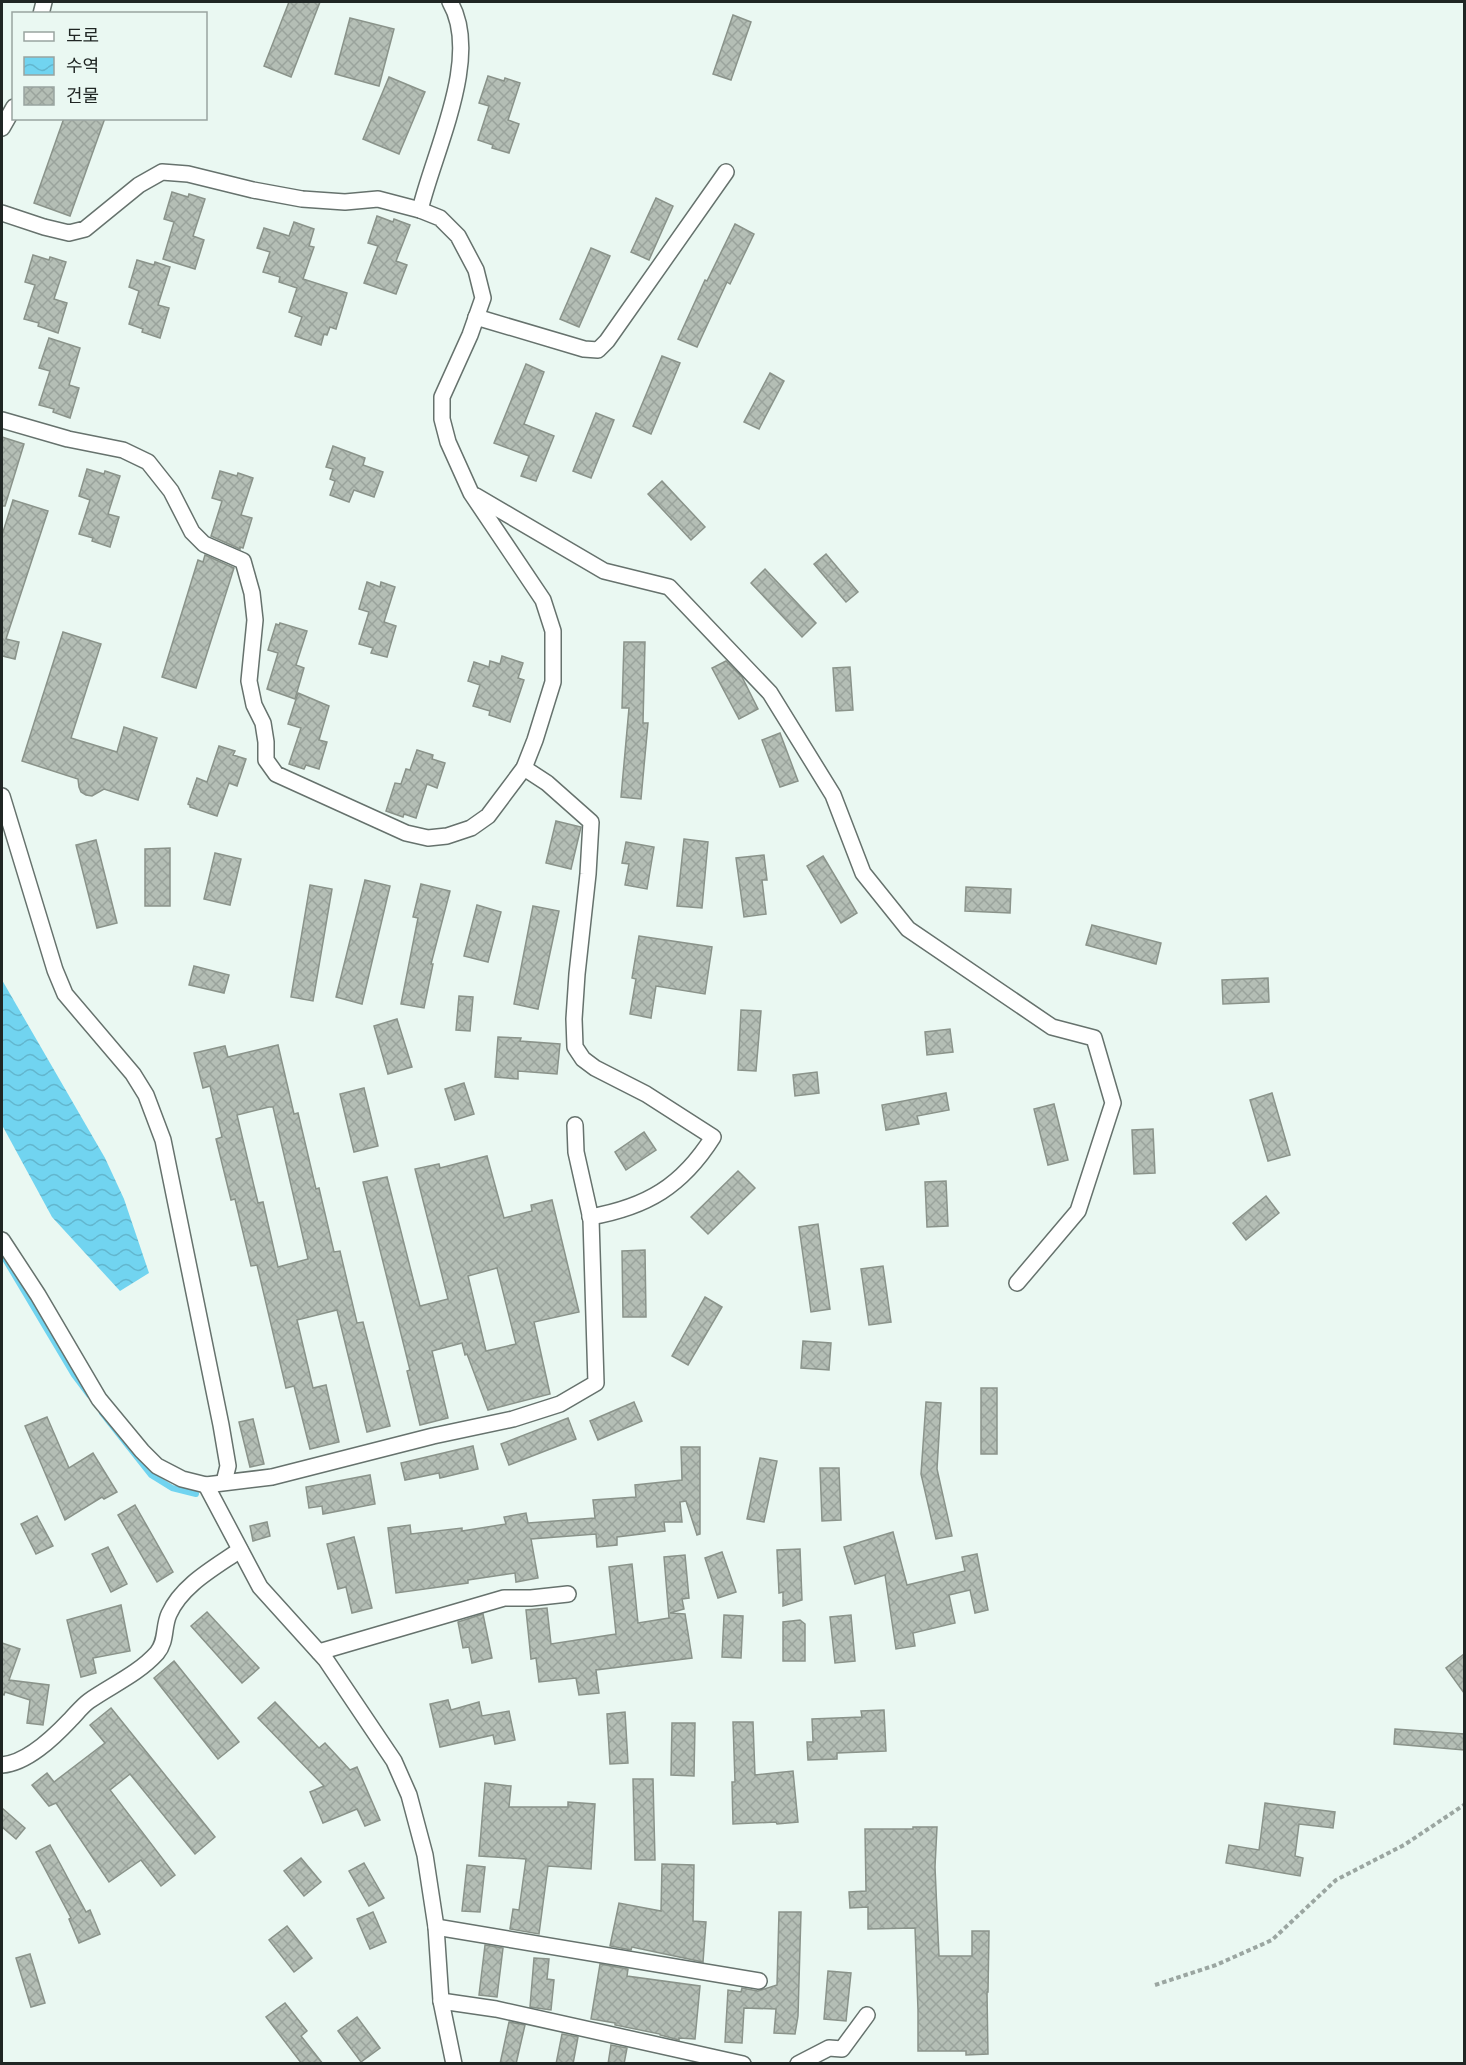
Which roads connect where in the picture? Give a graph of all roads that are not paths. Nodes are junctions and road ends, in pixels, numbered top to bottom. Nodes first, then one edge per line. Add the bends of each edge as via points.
1 (450, 2) edge
2 (12, 110) edge
3 (2, 128) edge
4 (726, 172) dead end
5 (420, 210) junction
6 (2, 213) edge
7 (477, 316) junction
8 (2, 420) edge
9 (471, 493) junction
10 (524, 768) junction
11 (2, 796) edge
12 (575, 1125) dead end
13 (590, 1217) junction
14 (2, 1240) edge
15 (1017, 1283) dead end
16 (224, 1482) junction
17 (206, 1485) junction
18 (240, 1550) junction
19 (568, 1594) dead end
20 (319, 1652) junction
21 (2, 1765) edge
22 (435, 1927) junction
23 (759, 1981) dead end
24 (441, 2001) junction
25 (867, 2015) dead end
26 (454, 2064) edge
27 (743, 2064) edge
28 (798, 2064) edge

1 - 5 street via 457,15 462,55
2 - 3 street
4 - 7 street via 598,350
5 - 6 street via 378,199 302,199 162,172 139,185 85,229 69,233
5 - 7 street via 440,218 458,236 476,270 483,298
7 - 9 street via 442,397 448,442
8 - 10 street via 123,450 148,462 171,491 192,532 204,544 243,561 255,620 249,681 263,723 266,760 276,774 406,833 428,838 471,828 488,816
9 - 10 street via 543,600 553,631 553,682
9 - 15 street via 604,571 669,587 770,693 834,795 863,873 908,929 1052,1027 1094,1038 1113,1103 1078,1210
10 - 13 street via 591,822 577,974 575,1047 595,1068 646,1094 713,1137 699,1159 649,1200
11 - 16 street via 65,994 133,1074 146,1095 163,1140 221,1425 228,1466
12 - 13 street via 576,1152
13 - 16 street via 596,1383 560,1404 513,1419 272,1477
14 - 17 street via 99,1399 135,1443 157,1466 182,1479
16 - 17 street
17 - 18 street
18 - 20 street via 260,1587
18 - 21 street via 198,1579 176,1600 167,1617 159,1651 147,1662 87,1702 55,1736 25,1757
19 - 20 street via 504,1598
20 - 22 street via 394,1761 409,1795 425,1855
22 - 23 street
22 - 24 street
24 - 26 street
24 - 27 street via 496,2009
25 - 28 street via 842,2049 829,2048

